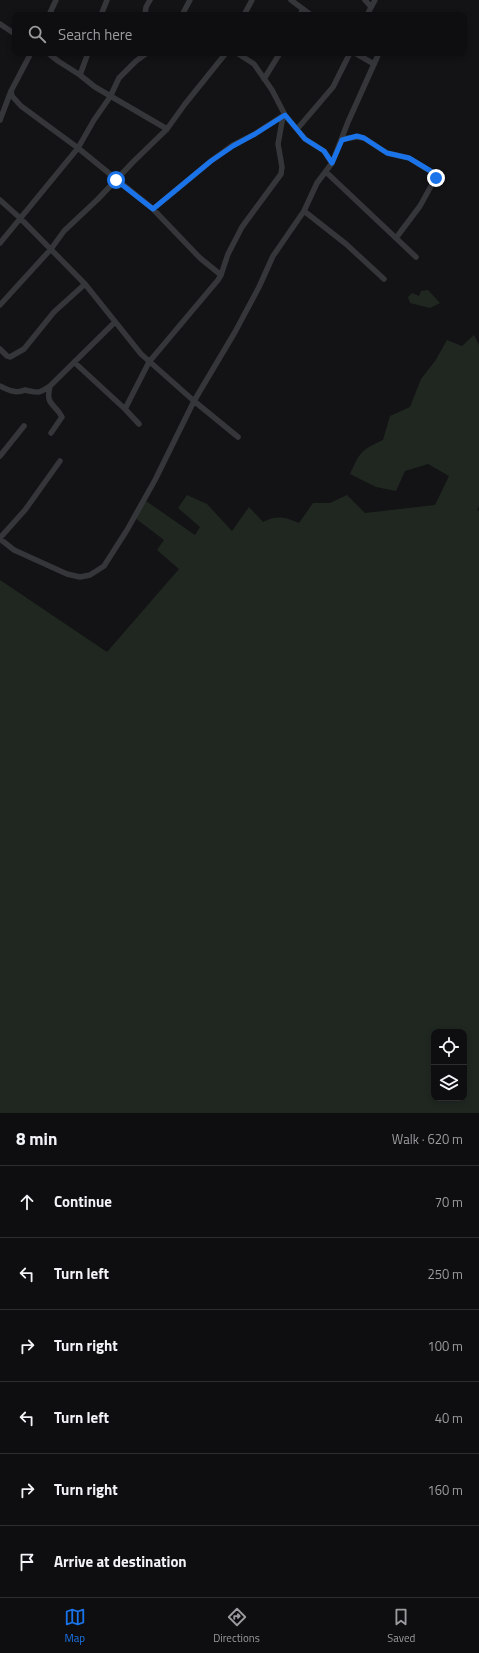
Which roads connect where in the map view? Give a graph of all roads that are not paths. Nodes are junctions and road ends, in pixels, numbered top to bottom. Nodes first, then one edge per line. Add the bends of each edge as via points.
1 (56, 0) edge
2 (107, 0) edge
3 (150, 0) edge
4 (190, 0) edge
5 (252, 0) edge
6 (290, 0) edge
7 (366, 0) edge
8 (375, 0) edge
9 (371, 7) junction
10 (303, 9) junction
11 (50, 12) edge
12 (102, 12) edge
13 (145, 12) edge
14 (184, 12) edge
15 (246, 12) edge
16 (302, 12) edge
17 (307, 12) edge
18 (368, 12) edge
19 (0, 24) edge
20 (12, 32) edge
21 (29, 56) edge
22 (52, 56) edge
23 (87, 56) edge
24 (143, 56) edge
25 (224, 56) edge
26 (242, 56) edge
27 (278, 56) edge
28 (348, 56) edge
29 (360, 56) edge
30 (378, 56) edge
31 (374, 64) junction
32 (80, 75) junction
33 (264, 78) junction
34 (12, 91) junction
35 (110, 97) junction
36 (1, 116) edge
37 (284, 116) junction
38 (298, 128) junction
39 (167, 129) junction
40 (342, 140) junction
41 (78, 148) junction
42 (332, 163) junction
43 (326, 172) junction
44 (116, 180) junction
45 (0, 200) edge
46 (153, 209) junction
47 (304, 211) junction
48 (20, 218) junction
49 (396, 238) junction
50 (0, 243) edge
51 (51, 249) junction
52 (416, 257) dead end
53 (221, 275) junction
54 (384, 278) dead end
55 (85, 284) junction
56 (0, 304) edge
57 (115, 322) junction
58 (0, 349) edge
59 (74, 362) junction
60 (149, 362) junction
61 (0, 386) edge
62 (50, 386) junction
63 (194, 401) junction
64 (125, 409) junction
65 (139, 424) dead end
66 (24, 426) dead end
67 (51, 433) dead end
68 (238, 438) dead end
69 (0, 456) edge
70 (60, 461) dead end
71 (0, 538) edge

1 - 11 street
2 - 12 street
3 - 13 street
4 - 14 street
5 - 15 street
6 - 10 street
7 - 9 street
8 - 9 street
9 - 18 street
10 - 16 street
10 - 17 street
19 - 20 street
21 - 34 street
22 - 32 street
23 - 32 street
24 - 35 street via 119,78
25 - 39 street
26 - 33 street via 254,64
27 - 33 street
28 - 38 street via 333,87
29 - 31 street
30 - 31 street
31 - 40 street
32 - 35 street
33 - 37 street
34 - 36 street
34 - 41 street via 12,96 21,106
35 - 39 street
35 - 41 street
37 - 38 street
37 - 46 street via 211,161
37 - 53 street via 278,144 281,174 242,227 228,254
38 - 42 street via 305,139 324,151
39 - 44 street
40 - 42 street
40 - 49 street via 357,136 364,138 387,153 409,158 436,175 420,206
41 - 44 street
41 - 48 street
42 - 43 street
43 - 47 street via 317,183
43 - 49 street
44 - 46 street
44 - 51 street via 64,231
45 - 48 street
46 - 53 street via 200,258
47 - 54 street
47 - 63 street via 273,256 235,332
48 - 50 street
48 - 51 street
49 - 52 street
51 - 55 street
51 - 56 street
53 - 60 street
55 - 57 street
55 - 58 street via 54,312 24,349 10,357
57 - 59 street
57 - 60 street
59 - 62 street
59 - 64 street
60 - 63 street
60 - 64 street
61 - 62 street via 9,391 25,390 37,393
62 - 67 street via 49,400 62,418
63 - 68 street
63 - 71 street via 127,530 104,566 96,572 80,577 68,574 14,550
64 - 65 street
66 - 69 street
70 - 71 street via 25,510

